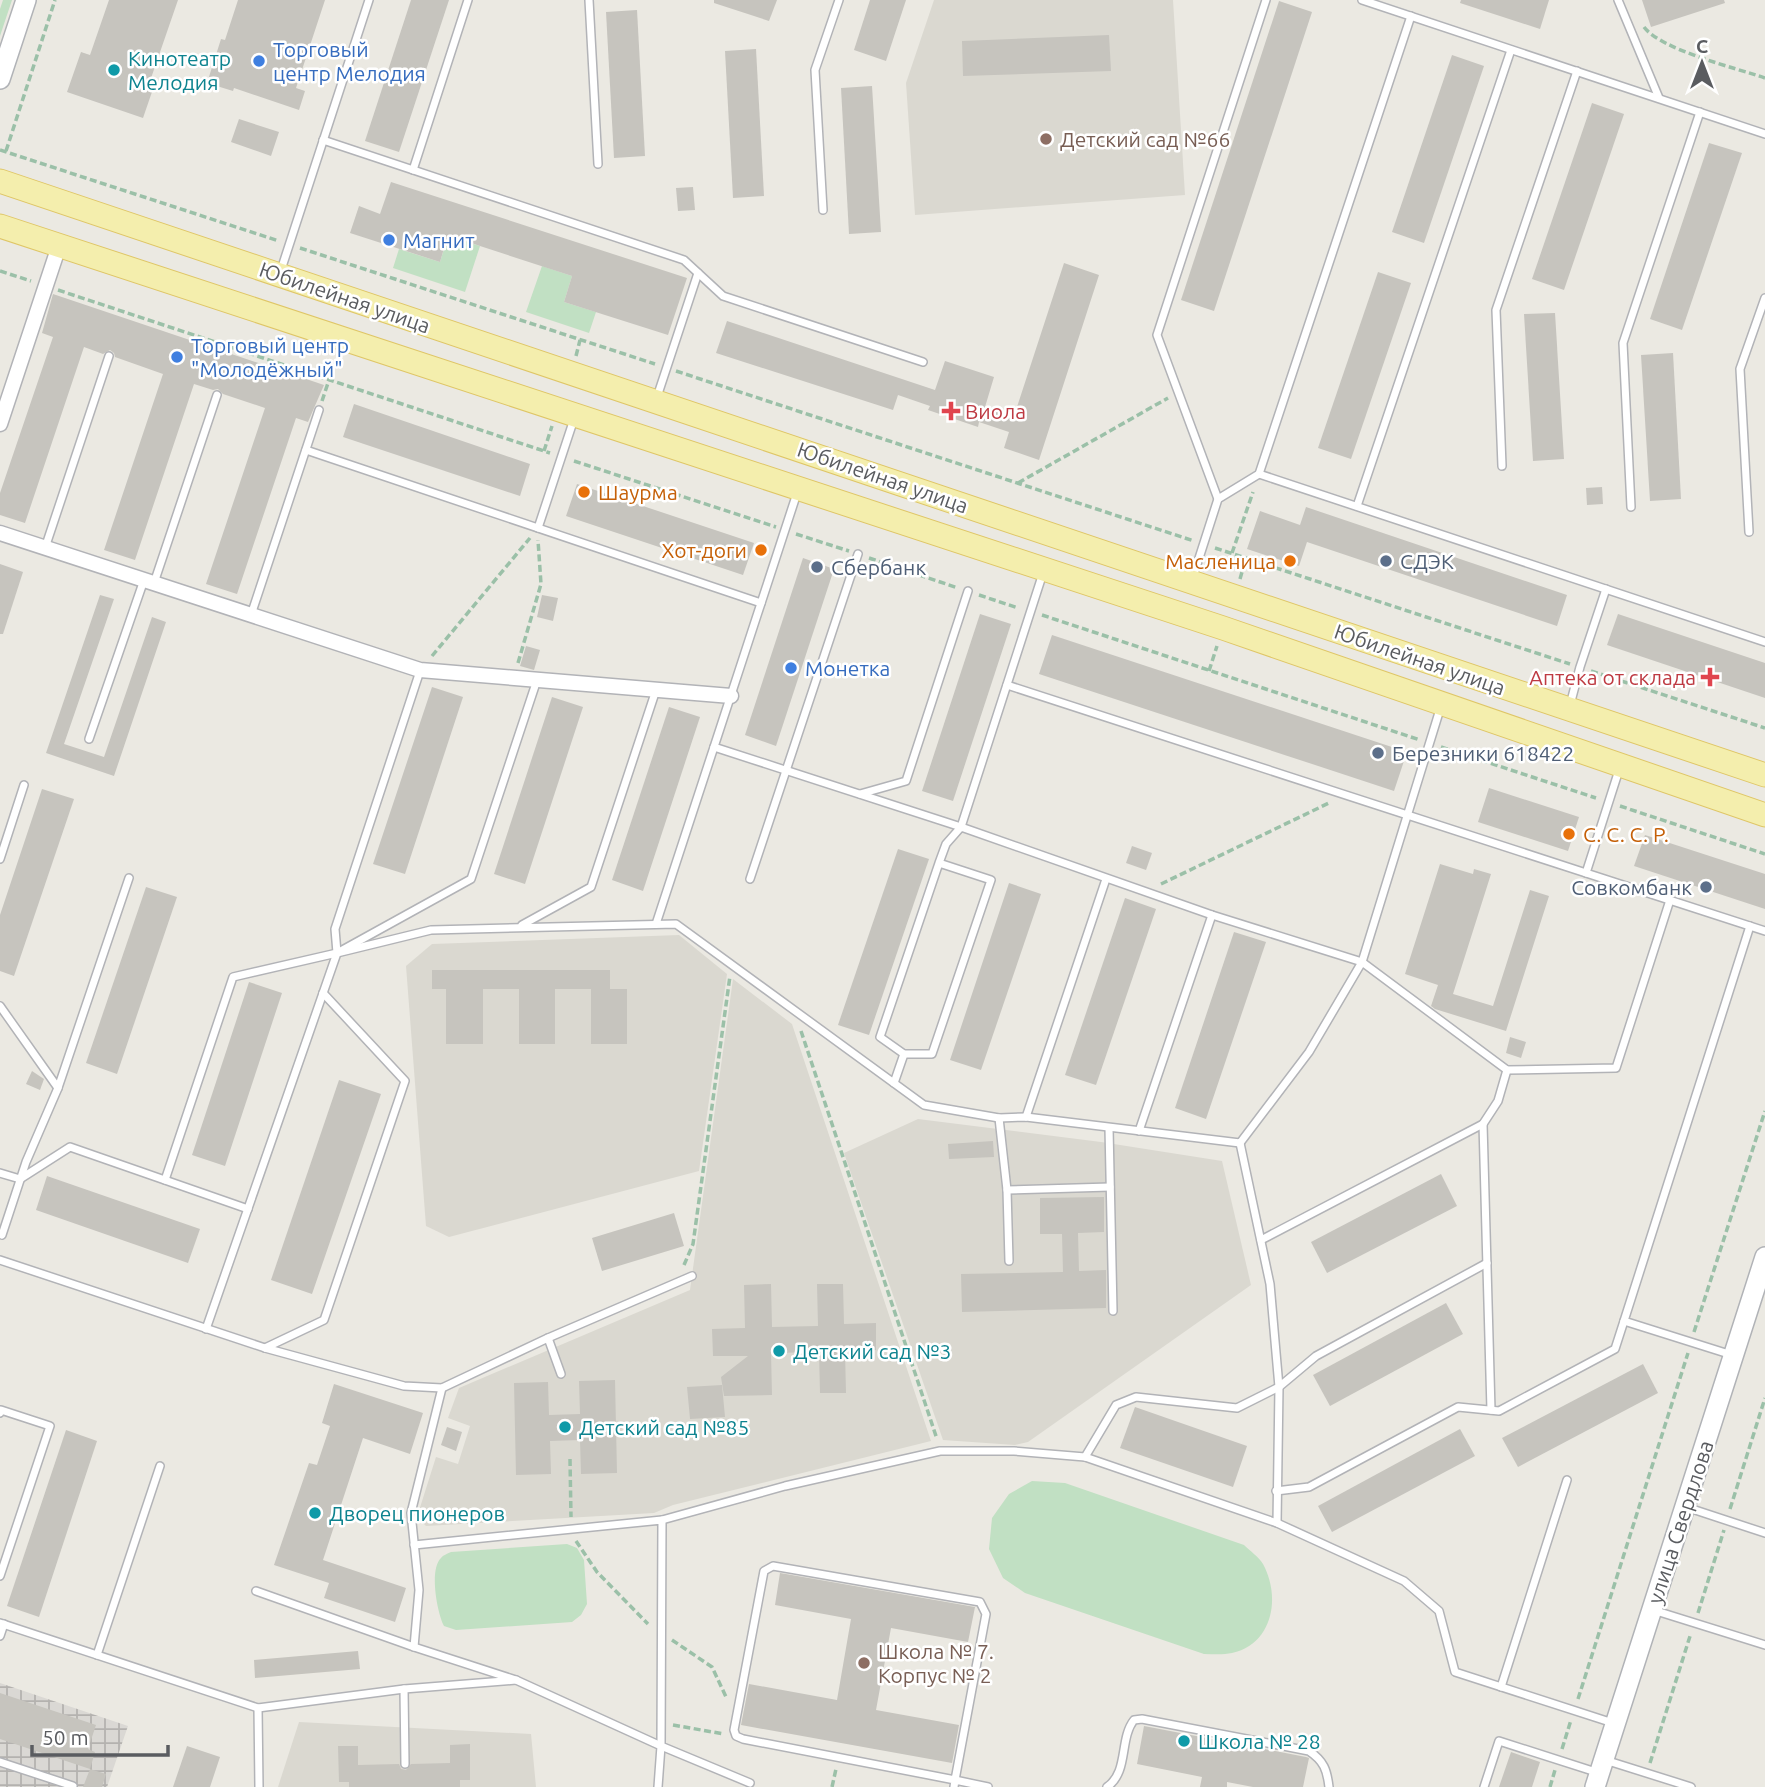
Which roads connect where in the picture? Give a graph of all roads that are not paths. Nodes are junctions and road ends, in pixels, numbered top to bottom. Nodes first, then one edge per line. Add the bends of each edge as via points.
1 (26, 0) edge
2 (369, 0) edge
3 (468, 0) edge
4 (589, 0) edge
5 (839, 0) edge
6 (1266, 0) edge
7 (1362, 0) edge
8 (1619, 0) edge
9 (1410, 16) junction
10 (1511, 50) junction
11 (1577, 71) junction
12 (0, 79) edge
13 (1659, 98) junction
14 (1700, 112) junction
15 (1765, 134) edge
16 (323, 140) junction
17 (598, 164) dead end
18 (413, 170) junction
19 (0, 181) edge
20 (823, 210) dead end
21 (0, 226) edge
22 (59, 246) junction
23 (698, 273) junction
24 (279, 275) junction
25 (1765, 298) edge
26 (109, 356) dead end
27 (923, 362) dead end
28 (217, 395) dead end
29 (656, 401) junction
30 (319, 410) road end
31 (575, 415) junction
32 (0, 424) edge
33 (306, 450) junction
34 (1502, 466) dead end
35 (1259, 474) junction
36 (799, 488) junction
37 (1218, 499) junction
38 (1357, 506) junction
39 (1631, 507) dead end
40 (538, 528) junction
41 (1749, 531) dead end
42 (0, 533) edge
43 (45, 548) junction
44 (858, 554) road end
45 (1045, 569) junction
46 (1192, 581) junction
47 (149, 582) junction
48 (1606, 589) junction
49 (968, 591) road end
50 (761, 603) junction
51 (251, 615) junction
52 (1765, 642) edge
53 (420, 670) junction
54 (537, 680) junction
55 (1007, 685) junction
56 (656, 690) junction
57 (731, 696) junction
58 (1442, 702) junction
59 (1569, 711) junction
60 (89, 739) dead end
61 (714, 747) junction
62 (1621, 764) junction
63 (788, 771) junction
64 (1765, 775) edge
65 (24, 785) dead end
66 (858, 794) junction
67 (1765, 815) edge
68 (1407, 816) junction
69 (961, 827) junction
70 (0, 859) edge
71 (939, 863) junction
72 (1586, 873) junction
73 (128, 877) dead end
74 (750, 879) dead end
75 (1106, 879) junction
76 (1670, 900) junction
77 (1212, 915) junction
78 (656, 924) junction
79 (520, 926) junction
80 (1750, 926) junction
81 (1765, 931) edge
82 (337, 953) junction
83 (1362, 962) junction
84 (323, 993) junction
85 (0, 1006) edge
86 (904, 1054) junction
87 (1507, 1070) junction
88 (894, 1083) junction
89 (58, 1088) junction
90 (1026, 1117) junction
91 (999, 1118) junction
92 (1483, 1124) junction
93 (1109, 1128) junction
94 (1139, 1131) junction
95 (1241, 1143) junction
96 (0, 1173) edge
97 (20, 1179) junction
98 (165, 1180) junction
99 (1110, 1187) junction
100 (1007, 1190) junction
101 (248, 1209) junction
102 (1, 1236) edge
103 (1261, 1240) junction
104 (1765, 1257) edge
105 (0, 1260) edge
106 (1009, 1261) dead end
107 (1487, 1264) junction
108 (692, 1276) dead end
109 (1113, 1311) dead end
110 (1624, 1321) junction
111 (206, 1329) junction
112 (548, 1338) junction
113 (265, 1348) junction
114 (1733, 1356) junction
115 (561, 1374) dead end
116 (1279, 1387) junction
117 (442, 1388) junction
118 (1491, 1410) junction
119 (0, 1413) edge
120 (1085, 1457) junction
121 (160, 1466) dead end
122 (1567, 1480) dead end
123 (1276, 1491) junction
124 (1685, 1507) junction
125 (662, 1520) junction
126 (1277, 1523) junction
127 (1765, 1533) edge
128 (414, 1545) junction
129 (0, 1576) edge
130 (256, 1591) dead end
131 (1652, 1610) junction
132 (2, 1623) edge
133 (0, 1636) edge
134 (1765, 1644) edge
135 (414, 1647) junction
136 (97, 1655) junction
137 (516, 1680) junction
138 (1501, 1687) junction
139 (404, 1689) junction
140 (258, 1708) junction
141 (1615, 1724) junction
142 (661, 1746) junction
143 (0, 1762) edge
144 (405, 1764) dead end
145 (1599, 1773) edge
146 (750, 1783) dead end
147 (955, 1783) edge
148 (73, 1786) edge
149 (259, 1787) edge
150 (658, 1787) edge
151 (988, 1787) edge
152 (1107, 1787) edge
153 (1329, 1787) edge
154 (1484, 1787) edge
155 (1691, 1787) edge

1 - 12 main road
2 - 16 lane
3 - 18 lane
4 - 17 lane
5 - 20 lane via 815,70
6 - 37 lane via 1157,335
7 - 9 lane
8 - 13 lane
9 - 10 lane
9 - 35 lane
10 - 11 lane
10 - 38 lane
11 - 13 lane
11 - 34 lane via 1496,310
13 - 14 lane
14 - 15 lane
14 - 39 lane via 1623,343
16 - 18 lane
16 - 24 lane
18 - 23 lane via 684,260
19 - 24 main road, Юбилейная улица
21 - 22 main road, Юбилейная улица
22 - 31 main road, Юбилейная улица
22 - 32 street
23 - 27 lane via 723,296
23 - 29 lane
24 - 29 main road, Юбилейная улица
25 - 41 lane via 1740,369
26 - 43 lane
28 - 47 lane
29 - 46 main road, Юбилейная улица
30 - 33 lane
31 - 36 main road, Юбилейная улица
31 - 40 lane
33 - 40 lane
33 - 51 lane
35 - 37 lane
35 - 38 lane
36 - 45 main road, Юбилейная улица
36 - 50 lane
37 - 46 lane
38 - 48 lane
40 - 50 lane
42 - 43 street
43 - 47 street
44 - 63 lane
45 - 55 lane
45 - 58 main road, Юбилейная улица
46 - 59 main road, Юбилейная улица
47 - 51 street
47 - 60 lane
48 - 52 lane
48 - 59 lane
49 - 66 lane via 906,781
50 - 57 lane
51 - 53 street
53 - 54 street
53 - 82 lane via 335,929
54 - 56 street
54 - 82 lane via 471,879
55 - 68 lane
55 - 69 lane
56 - 57 street
56 - 79 lane via 591,887
57 - 61 lane
58 - 62 main road, Юбилейная улица
58 - 68 lane
59 - 64 main road, Юбилейная улица
61 - 63 lane
61 - 78 lane
62 - 67 main road, Юбилейная улица
62 - 72 lane
63 - 66 lane
63 - 74 lane
65 - 70 lane
66 - 69 lane
68 - 72 lane
68 - 83 lane
69 - 71 lane via 946,844
69 - 75 lane
71 - 86 lane via 880,1037
71 - 86 lane via 991,880 932,1054
72 - 76 lane
73 - 89 lane
75 - 77 lane
75 - 90 lane
76 - 80 lane
76 - 87 lane via 1616,1068
77 - 83 lane
77 - 94 lane
78 - 79 lane
78 - 88 lane via 676,924
79 - 82 lane via 431,930
80 - 81 lane
80 - 110 lane
82 - 84 lane
82 - 98 lane via 233,977
83 - 87 lane
83 - 95 lane via 1309,1052
84 - 101 lane
84 - 113 lane via 405,1082 324,1321
85 - 89 lane
86 - 88 lane
87 - 92 lane via 1498,1101
88 - 91 lane via 924,1105
89 - 97 lane
90 - 91 lane
90 - 93 lane
91 - 100 lane
92 - 103 lane
92 - 107 lane
93 - 94 lane
93 - 99 lane
94 - 95 lane
95 - 103 lane
96 - 97 lane
97 - 98 lane via 70,1147
97 - 102 lane
98 - 101 lane
99 - 100 lane
99 - 109 lane
100 - 106 lane
101 - 111 lane
103 - 116 lane via 1270,1284
104 - 114 main road, улица Свердлова
105 - 111 lane
107 - 116 lane via 1317,1356
107 - 118 lane
108 - 112 lane
110 - 114 lane
110 - 118 lane via 1615,1349 1499,1411
111 - 113 lane
112 - 115 lane
112 - 117 lane
113 - 117 lane via 404,1386
114 - 124 main road, улица Свердлова
116 - 120 lane via 1237,1408 1136,1397 1116,1405
116 - 123 lane
117 - 128 lane via 411,1513
118 - 123 lane via 1458,1407 1309,1487
119 - 129 lane via 50,1426
120 - 125 lane via 940,1451
120 - 126 lane
121 - 136 lane
122 - 138 lane
123 - 126 lane
124 - 127 lane
124 - 131 main road, улица Свердлова
125 - 128 lane
125 - 142 lane
126 - 138 lane via 1404,1581 1439,1611 1455,1672
128 - 135 lane via 419,1590
130 - 135 lane
131 - 134 lane
131 - 141 main road, улица Свердлова
132 - 133 lane
132 - 136 lane
135 - 137 lane
136 - 140 lane
137 - 139 lane
137 - 142 lane
138 - 141 lane
139 - 140 lane
139 - 144 lane
140 - 149 lane
141 - 145 main road, улица Свердлова
142 - 146 lane
142 - 150 lane
143 - 148 lane
145 - 154 lane via 1499,1741
145 - 155 lane via 1647,1773
147 - 147 lane via 986,1614 980,1602 767,1567 736,1736
147 - 151 lane
152 - 153 lane via 1120,1771 1128,1727 1142,1719 1309,1751 1321,1759

